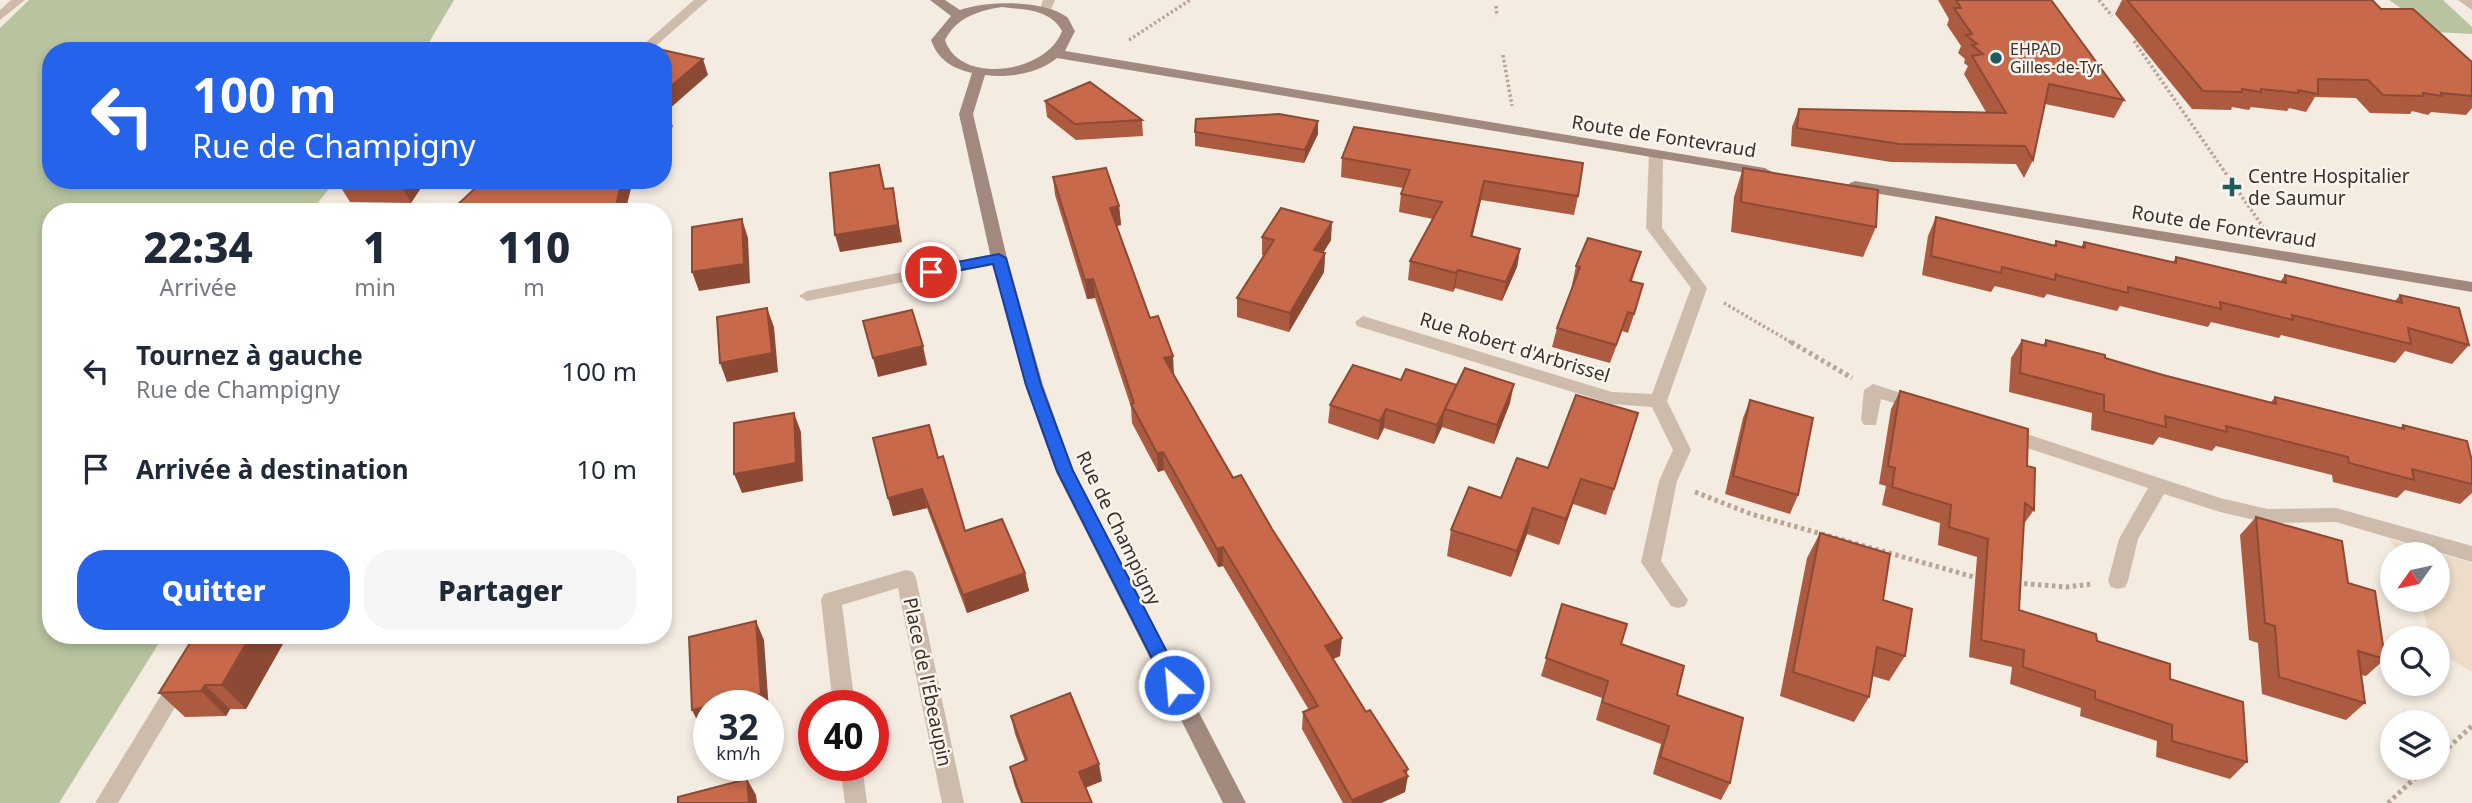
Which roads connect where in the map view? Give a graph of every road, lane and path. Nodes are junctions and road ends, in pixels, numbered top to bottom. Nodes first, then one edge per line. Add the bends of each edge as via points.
1 (19, 0) edge
2 (702, 0) edge
3 (936, 0) edge
4 (1191, 0) edge
5 (2099, 0) edge
6 (2465, 0) edge
7 (1048, 4) edge
8 (1496, 6) dead end
9 (2472, 6) edge
10 (959, 15) junction
11 (0, 16) edge
12 (1497, 16) dead end
13 (2112, 16) dead end
14 (2134, 41) dead end
15 (653, 42) edge
16 (1125, 43) dead end
17 (1057, 54) junction
18 (1503, 55) dead end
19 (979, 71) junction
20 (1512, 104) dead end
21 (1656, 154) junction
22 (1779, 174) edge
23 (1833, 183) edge
24 (2283, 256) junction
25 (999, 258) junction
26 (2472, 287) edge
27 (1699, 288) junction
28 (807, 296) dead end
29 (1363, 322) dead end
30 (1873, 390) junction
31 (1658, 401) junction
32 (1937, 411) edge
33 (1870, 419) dead end
34 (1988, 428) edge
35 (1668, 481) junction
36 (2159, 485) junction
37 (2472, 554) edge
38 (1987, 580) edge
39 (2118, 581) joint
40 (2013, 582) edge
41 (1678, 600) dead end
42 (194, 658) edge
43 (842, 690) edge
44 (2472, 726) edge
45 (2450, 746) edge
46 (2413, 780) edge
47 (853, 781) edge
48 (106, 803) edge
49 (856, 803) edge
50 (953, 803) edge
51 (1235, 803) edge
52 (2388, 803) edge

1 - 11 street
2 - 15 street
3 - 10 street
4 - 16 path
5 - 13 path
6 - 9 street
7 - 10 street via 1002,3
7 - 17 street via 1067,24 1069,34
8 - 12 path
10 - 19 street via 944,27 938,40 942,54 956,65
14 - 24 path
17 - 19 street via 1022,70
17 - 21 street, Route de Fontevraud
18 - 20 path
19 - 25 street, Rue de Champigny via 967,114
21 - 22 street, Route de Fontevraud
21 - 27 street via 1654,228
23 - 24 street, Route de Fontevraud
24 - 26 street, Route de Fontevraud
25 - 28 street
25 - 51 street, Rue de Champigny via 1034,385 1065,471
27 - 30 path
27 - 31 street
29 - 31 street, Rue Robert d'Arbrissel via 1612,398
30 - 32 street
30 - 33 street
31 - 35 street via 1682,450
34 - 36 street
35 - 38 path via 1751,514
35 - 41 street via 1651,562
36 - 37 street via 2268,516 2336,514
36 - 39 street via 2129,539
39 - 40 path via 2066,587
42 - 48 street
43 - 50 street, Place de l'Ébeaupin via 831,600 906,578
44 - 45 path
46 - 52 path
47 - 49 street

